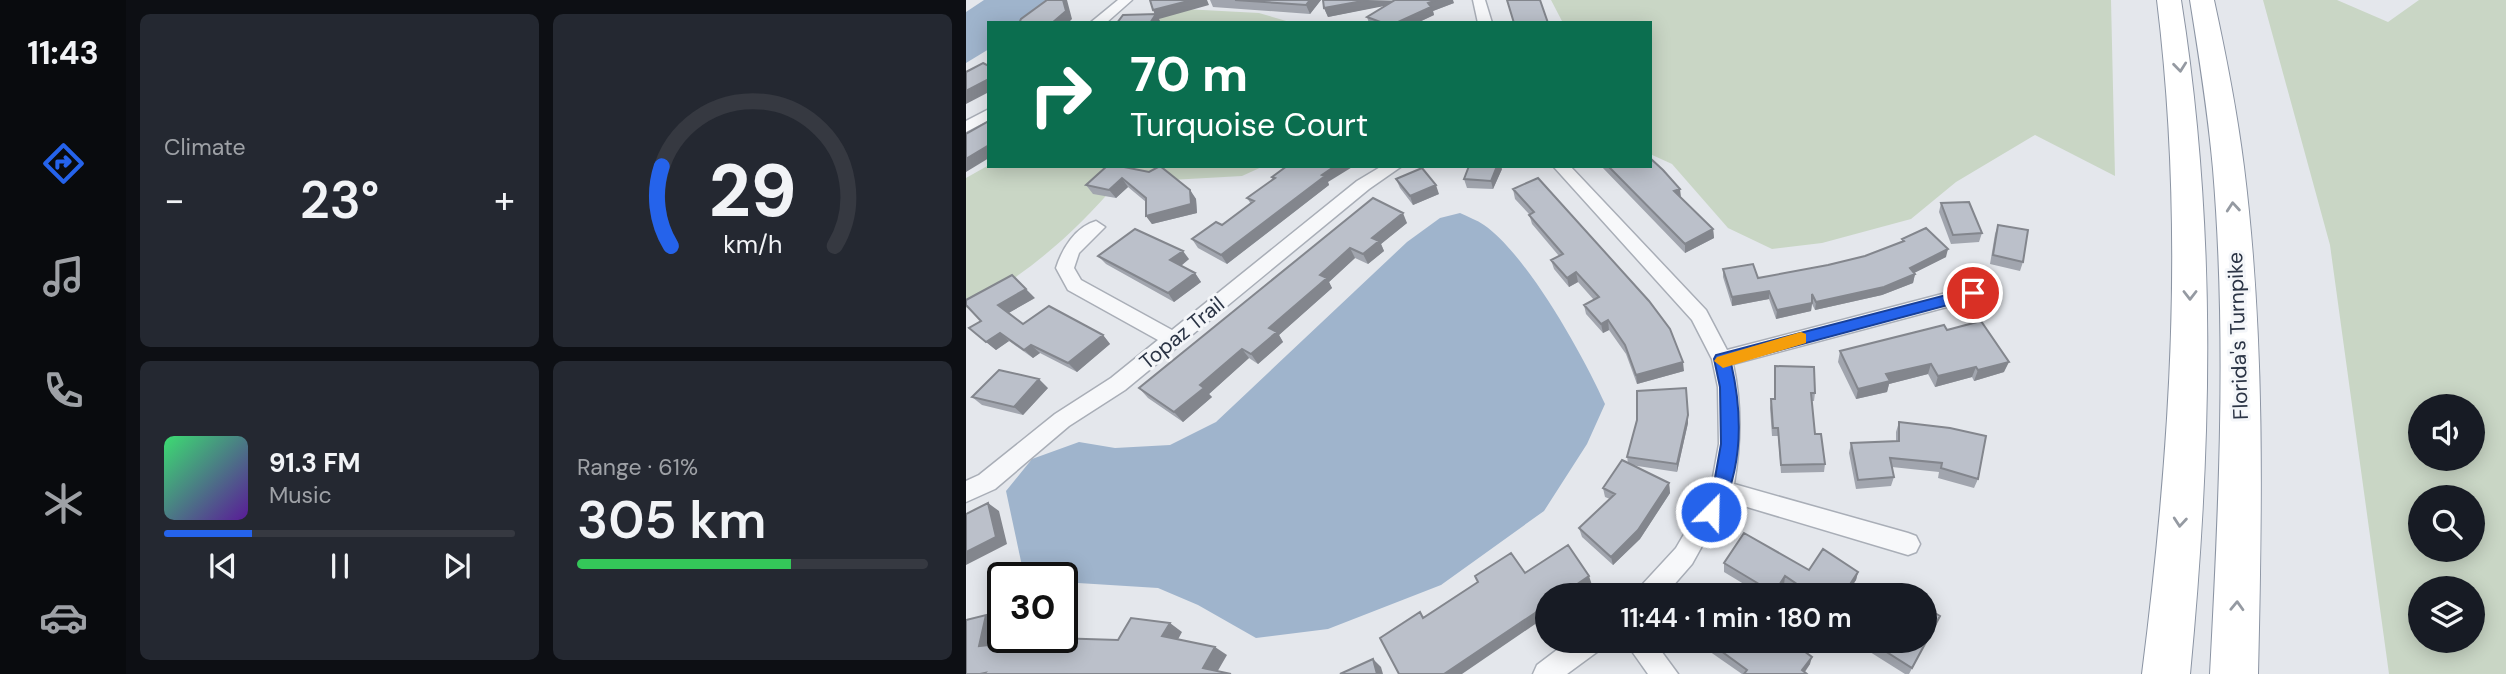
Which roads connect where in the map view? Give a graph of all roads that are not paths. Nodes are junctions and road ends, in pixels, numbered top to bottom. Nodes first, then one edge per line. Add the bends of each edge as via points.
1 (1126, 0) edge
2 (1479, 0) edge
3 (2169, 0) edge
4 (2202, 0) edge
5 (1100, 21) edge
6 (1484, 21) edge
7 (987, 115) edge
8 (966, 127) edge
9 (1391, 168) edge
10 (1563, 168) edge
11 (1096, 227) dead end
12 (1973, 293) dead end
13 (1174, 340) junction
14 (1722, 359) junction
15 (1722, 490) junction
16 (966, 492) edge
17 (1908, 544) dead end
18 (1660, 583) edge
19 (1574, 653) edge
20 (1647, 653) edge
21 (1546, 674) edge
22 (1665, 674) edge
23 (2166, 674) edge
24 (2234, 674) edge

1 - 5 street
2 - 6 street
3 -> 23 highway via 2186,124 2190,327 2184,475
24 -> 4 highway, Florida's Turnpike via 2241,493 2240,340 2226,130
7 - 8 street
9 - 13 street, Topaz Trail via 1363,185
10 - 14 street via 1684,296
11 - 13 street via 1071,250 1065,268 1074,285
12 - 14 street
13 - 16 street, Topaz Trail via 1042,435 1000,473
14 - 15 street via 1731,417
15 - 17 street
15 - 18 street via 1684,556
19 - 21 street
20 - 22 street

